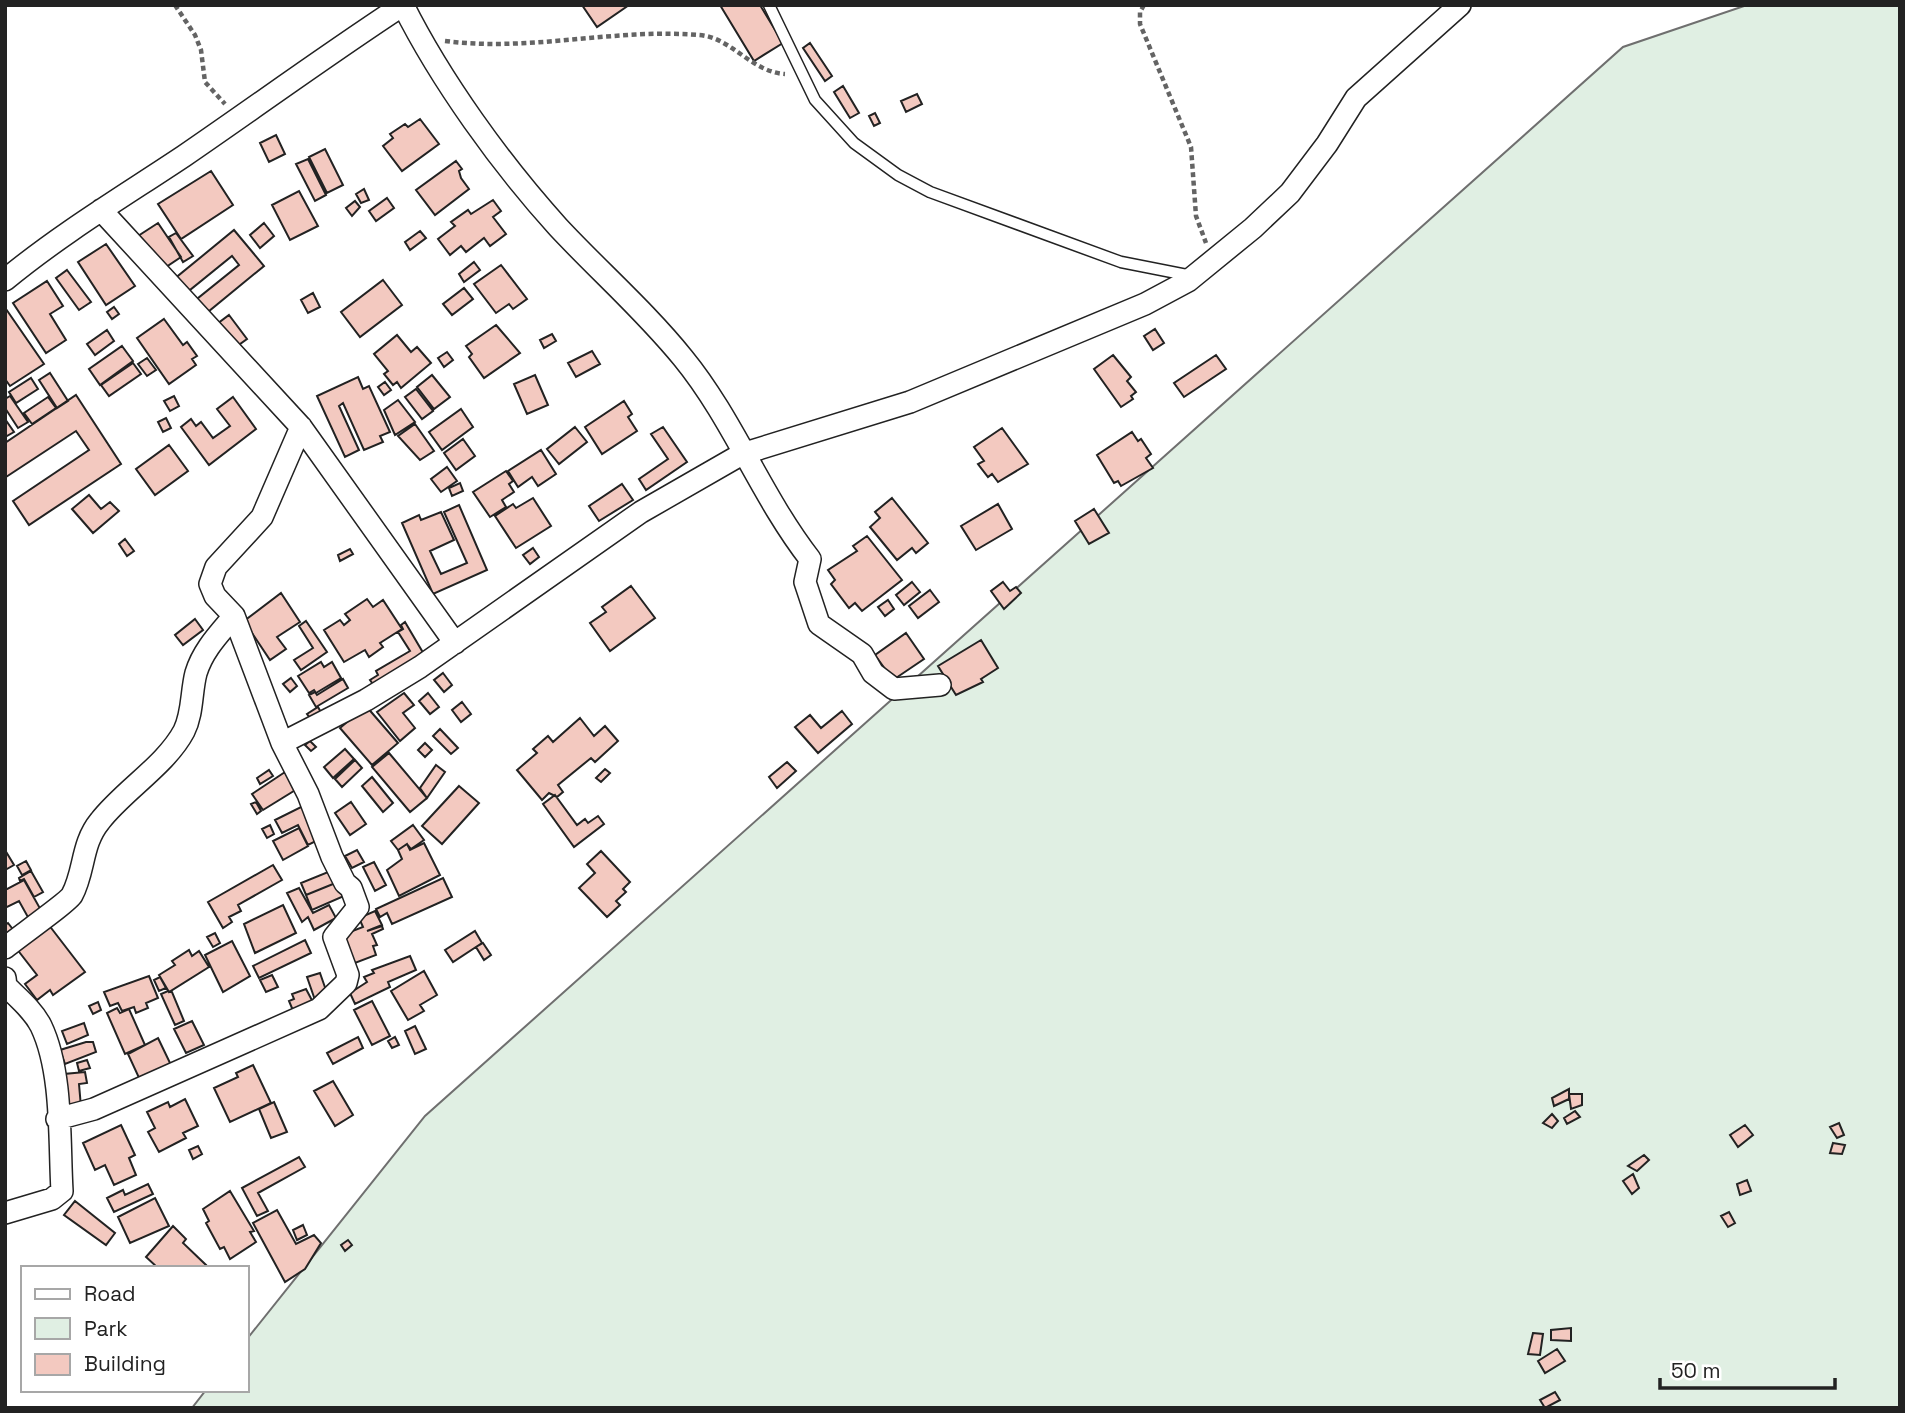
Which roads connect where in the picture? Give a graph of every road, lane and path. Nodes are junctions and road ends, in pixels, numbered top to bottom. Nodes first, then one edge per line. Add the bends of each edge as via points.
1 (175, 5) edge
2 (403, 5) edge
3 (769, 5) edge
4 (1144, 5) edge
5 (1460, 5) edge
6 (419, 37) junction
7 (804, 75) junction
8 (236, 118) junction
9 (101, 210) junction
10 (1215, 261) junction
11 (1195, 276) junction
12 (5, 279) edge
13 (301, 427) junction
14 (742, 454) junction
15 (234, 616) junction
16 (456, 643) junction
17 (940, 685) dead end
18 (282, 744) junction
19 (5, 948) edge
20 (5, 978) edge
21 (57, 1119) junction
22 (5, 1213) edge

1 - 8 path via 201,50 205,82
2 - 6 street
2 - 8 street
3 - 7 lane
4 - 10 path via 1140,24 1191,147 1196,216
5 - 10 street via 1356,98 1290,193
6 - 7 path via 506,46 697,34 714,37 771,73
6 - 14 street via 449,86 541,208 696,374
7 - 11 lane via 815,100 854,143 930,192 1121,262
8 - 9 street
9 - 12 street
9 - 13 street
10 - 11 street
11 - 14 street via 1145,304 910,402
13 - 15 street via 262,517 212,573 212,591
13 - 16 street
14 - 16 street via 641,512
14 - 17 street via 810,559 805,582 819,624 862,654 873,673 894,689
15 - 18 street
15 - 19 street via 199,665 179,738 89,836 69,900
16 - 18 street via 366,700
18 - 21 street via 358,907 333,942 348,975 346,982 319,1009 280,1029 94,1109
20 - 21 street via 6,986 31,1012 49,1045
21 - 22 street via 62,1191 52,1199

